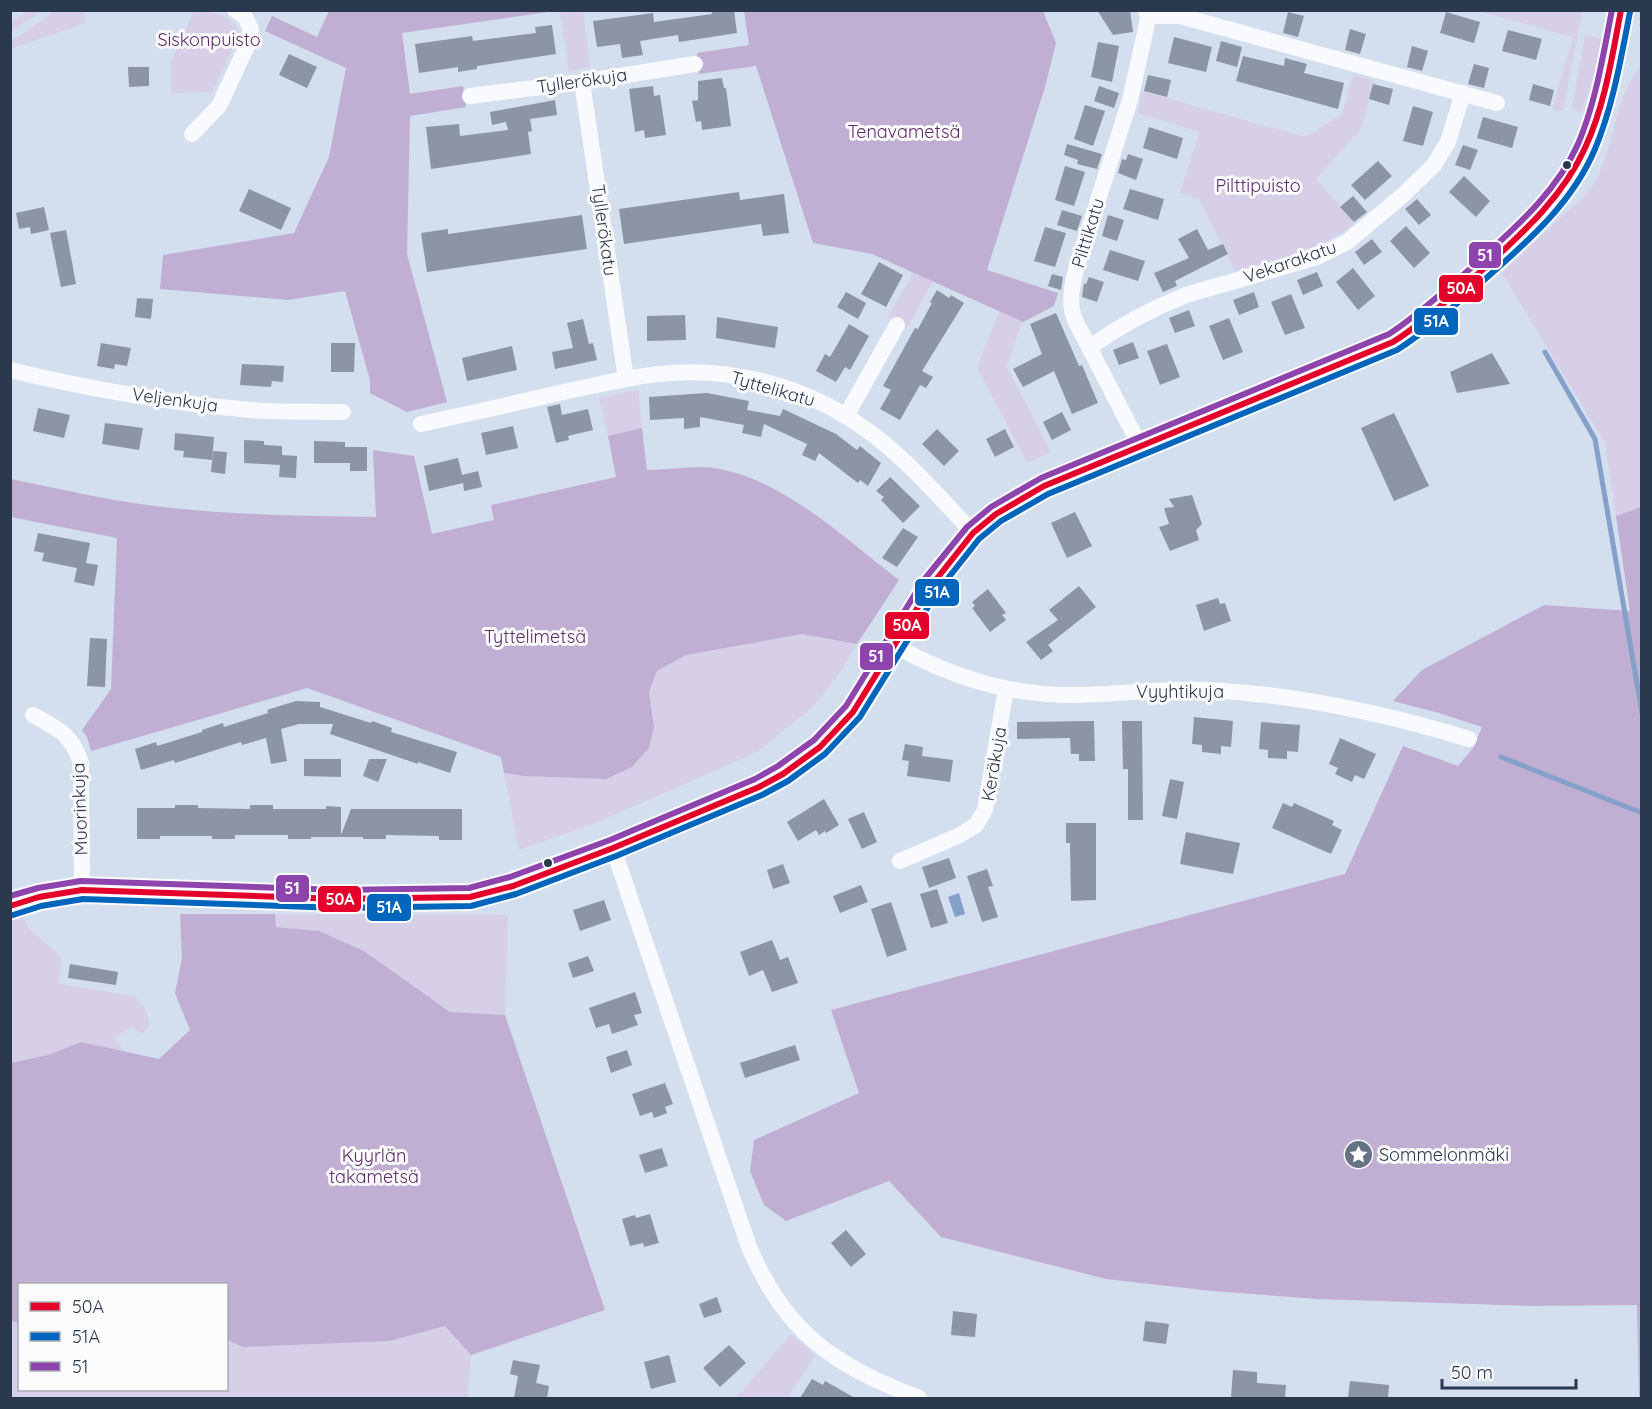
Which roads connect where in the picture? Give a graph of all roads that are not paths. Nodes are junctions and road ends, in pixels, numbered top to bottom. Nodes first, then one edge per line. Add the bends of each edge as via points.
1 (235, 10) edge
2 (1621, 10) edge
3 (1147, 13) edge
4 (695, 64) dead end
5 (582, 82) junction
6 (1463, 93) junction
7 (470, 96) dead end
8 (1497, 103) dead end
9 (192, 134) dead end
10 (897, 325) dead end
11 (1090, 347) junction
12 (10, 370) edge
13 (626, 379) junction
14 (343, 412) dead end
15 (846, 416) junction
16 (421, 424) dead end
17 (1140, 446) junction
18 (973, 533) junction
19 (895, 646) junction
20 (1006, 689) junction
21 (33, 715) dead end
22 (1469, 739) dead end
23 (613, 848) junction
24 (900, 861) dead end
25 (82, 890) junction
26 (10, 906) edge
27 (919, 1398) edge

1 - 9 street via 245,17 251,29 246,48 219,106
2 - 17 street via 1597,114 1575,169 1538,216 1444,304 1393,342
3 - 6 street via 1180,16
3 - 11 street, Pilttikatu via 1130,100 1072,288 1072,313
4 - 5 street, Tyllerökuja
5 - 7 street, Tyllerökuja
5 - 13 street, Tyllerökatu
6 - 8 street
6 - 11 street, Vekarakatu via 1448,142 1434,165 1347,242 1317,257 1167,303 1128,321
10 - 15 street
11 - 17 street, Pilttikatu
12 - 14 street, Veljenkuja via 81,387 252,410
13 - 15 street, Tyttelikatu via 686,372 738,376 803,394
13 - 16 street, Tyttelikatu
15 - 18 street, Tyttelikatu via 880,440
17 - 18 street via 1044,486 996,514
18 - 19 street via 931,586
19 - 20 street, Vyyhtikuja via 952,674
19 - 23 street via 853,712 806,758 759,786
20 - 22 street, Vyyhtikuja via 1077,695 1207,690 1288,697 1384,715
20 - 24 street, Keräkuja via 985,810 976,825
21 - 25 street, Muorinkuja via 74,743 81,763
23 - 25 street via 543,876 471,897 339,899
23 - 27 street via 758,1270 794,1323 834,1359
25 - 26 street

